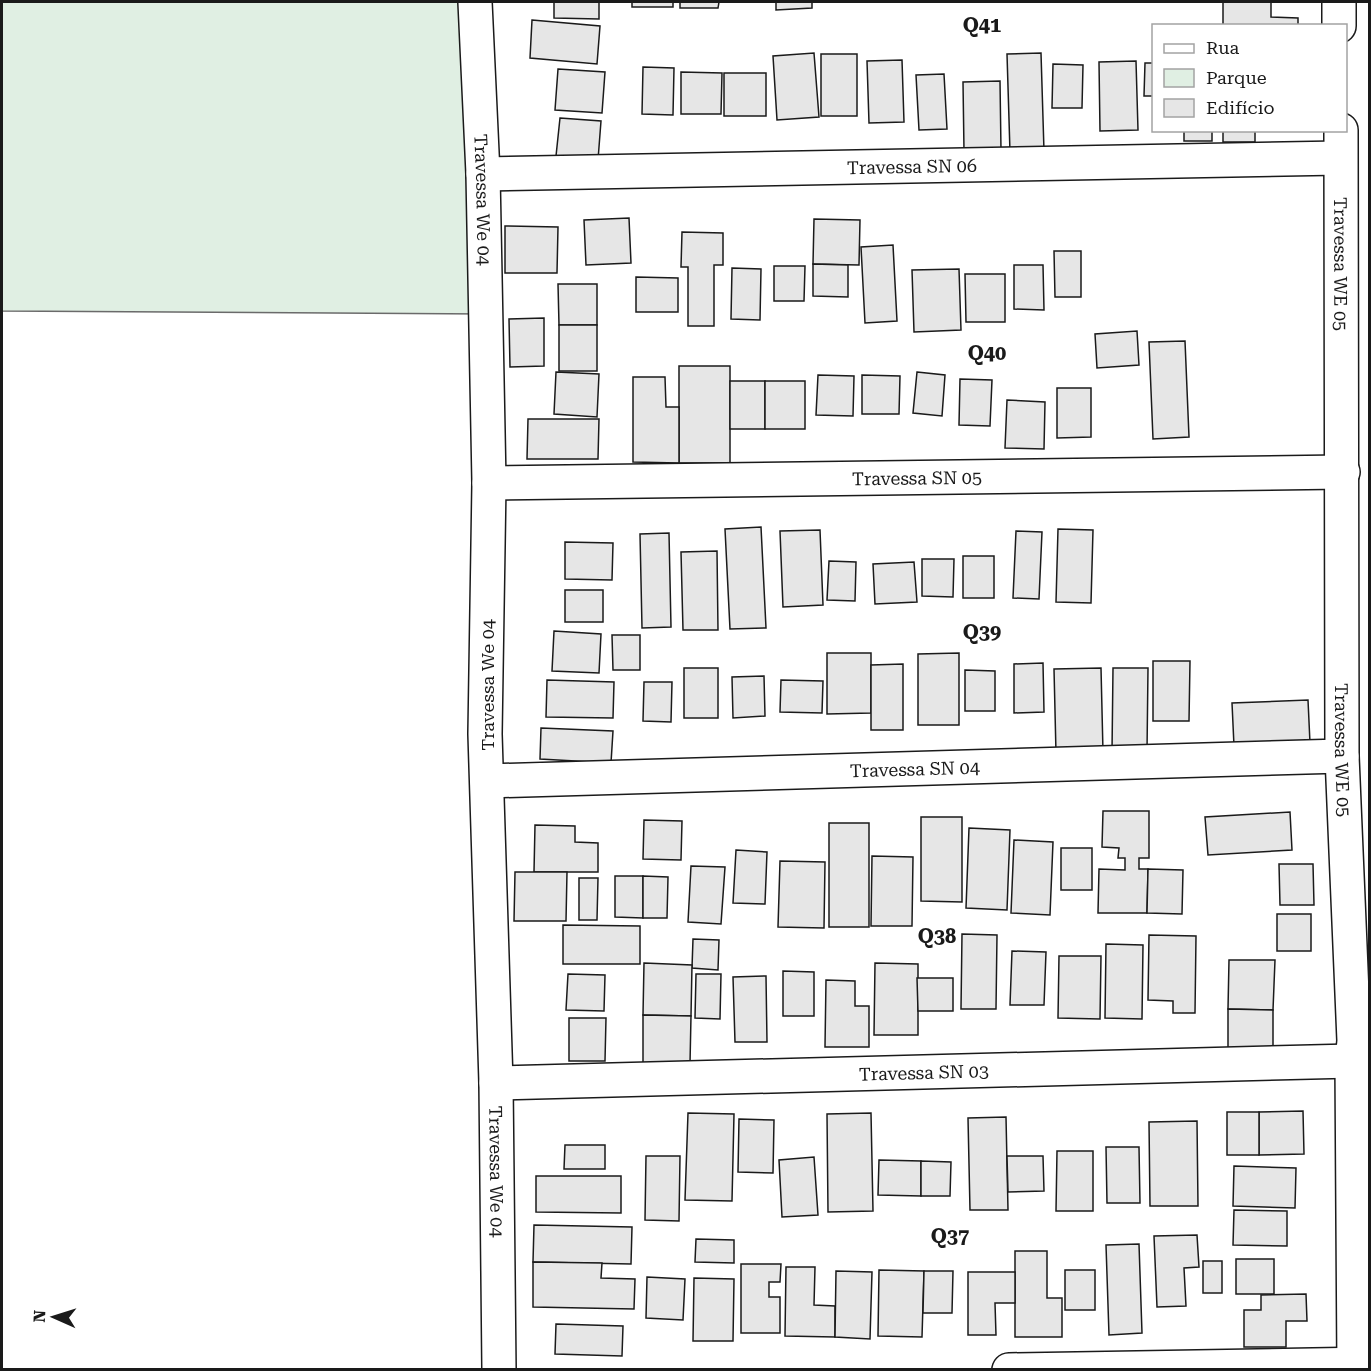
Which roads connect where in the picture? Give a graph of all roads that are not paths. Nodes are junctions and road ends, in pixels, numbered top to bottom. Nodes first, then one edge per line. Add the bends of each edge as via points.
1 (475, 2) edge
2 (1339, 2) edge
3 (1340, 24) edge
4 (1340, 144) edge
5 (483, 174) junction
6 (1343, 472) junction
7 (489, 483) junction
8 (1342, 756) junction
9 (487, 780) junction
10 (1352, 1061) junction
11 (496, 1083) junction
12 (1360, 1366) edge
13 (499, 1370) edge
14 (1009, 1370) edge

1 - 5 street, Travessa We 04
2 - 3 street
4 - 5 street, Travessa SN 06
4 - 6 street, Travessa WE 05
5 - 7 street, Travessa We 04
6 - 7 street, Travessa SN 05
6 - 8 street, Travessa WE 05
7 - 9 street, Travessa We 04
8 - 9 street, Travessa SN 04
8 - 10 street, Travessa WE 05
9 - 11 street, Travessa We 04
10 - 11 street, Travessa SN 03
10 - 12 street, Travessa WE 05
11 - 13 street, Travessa We 04
12 - 14 street

